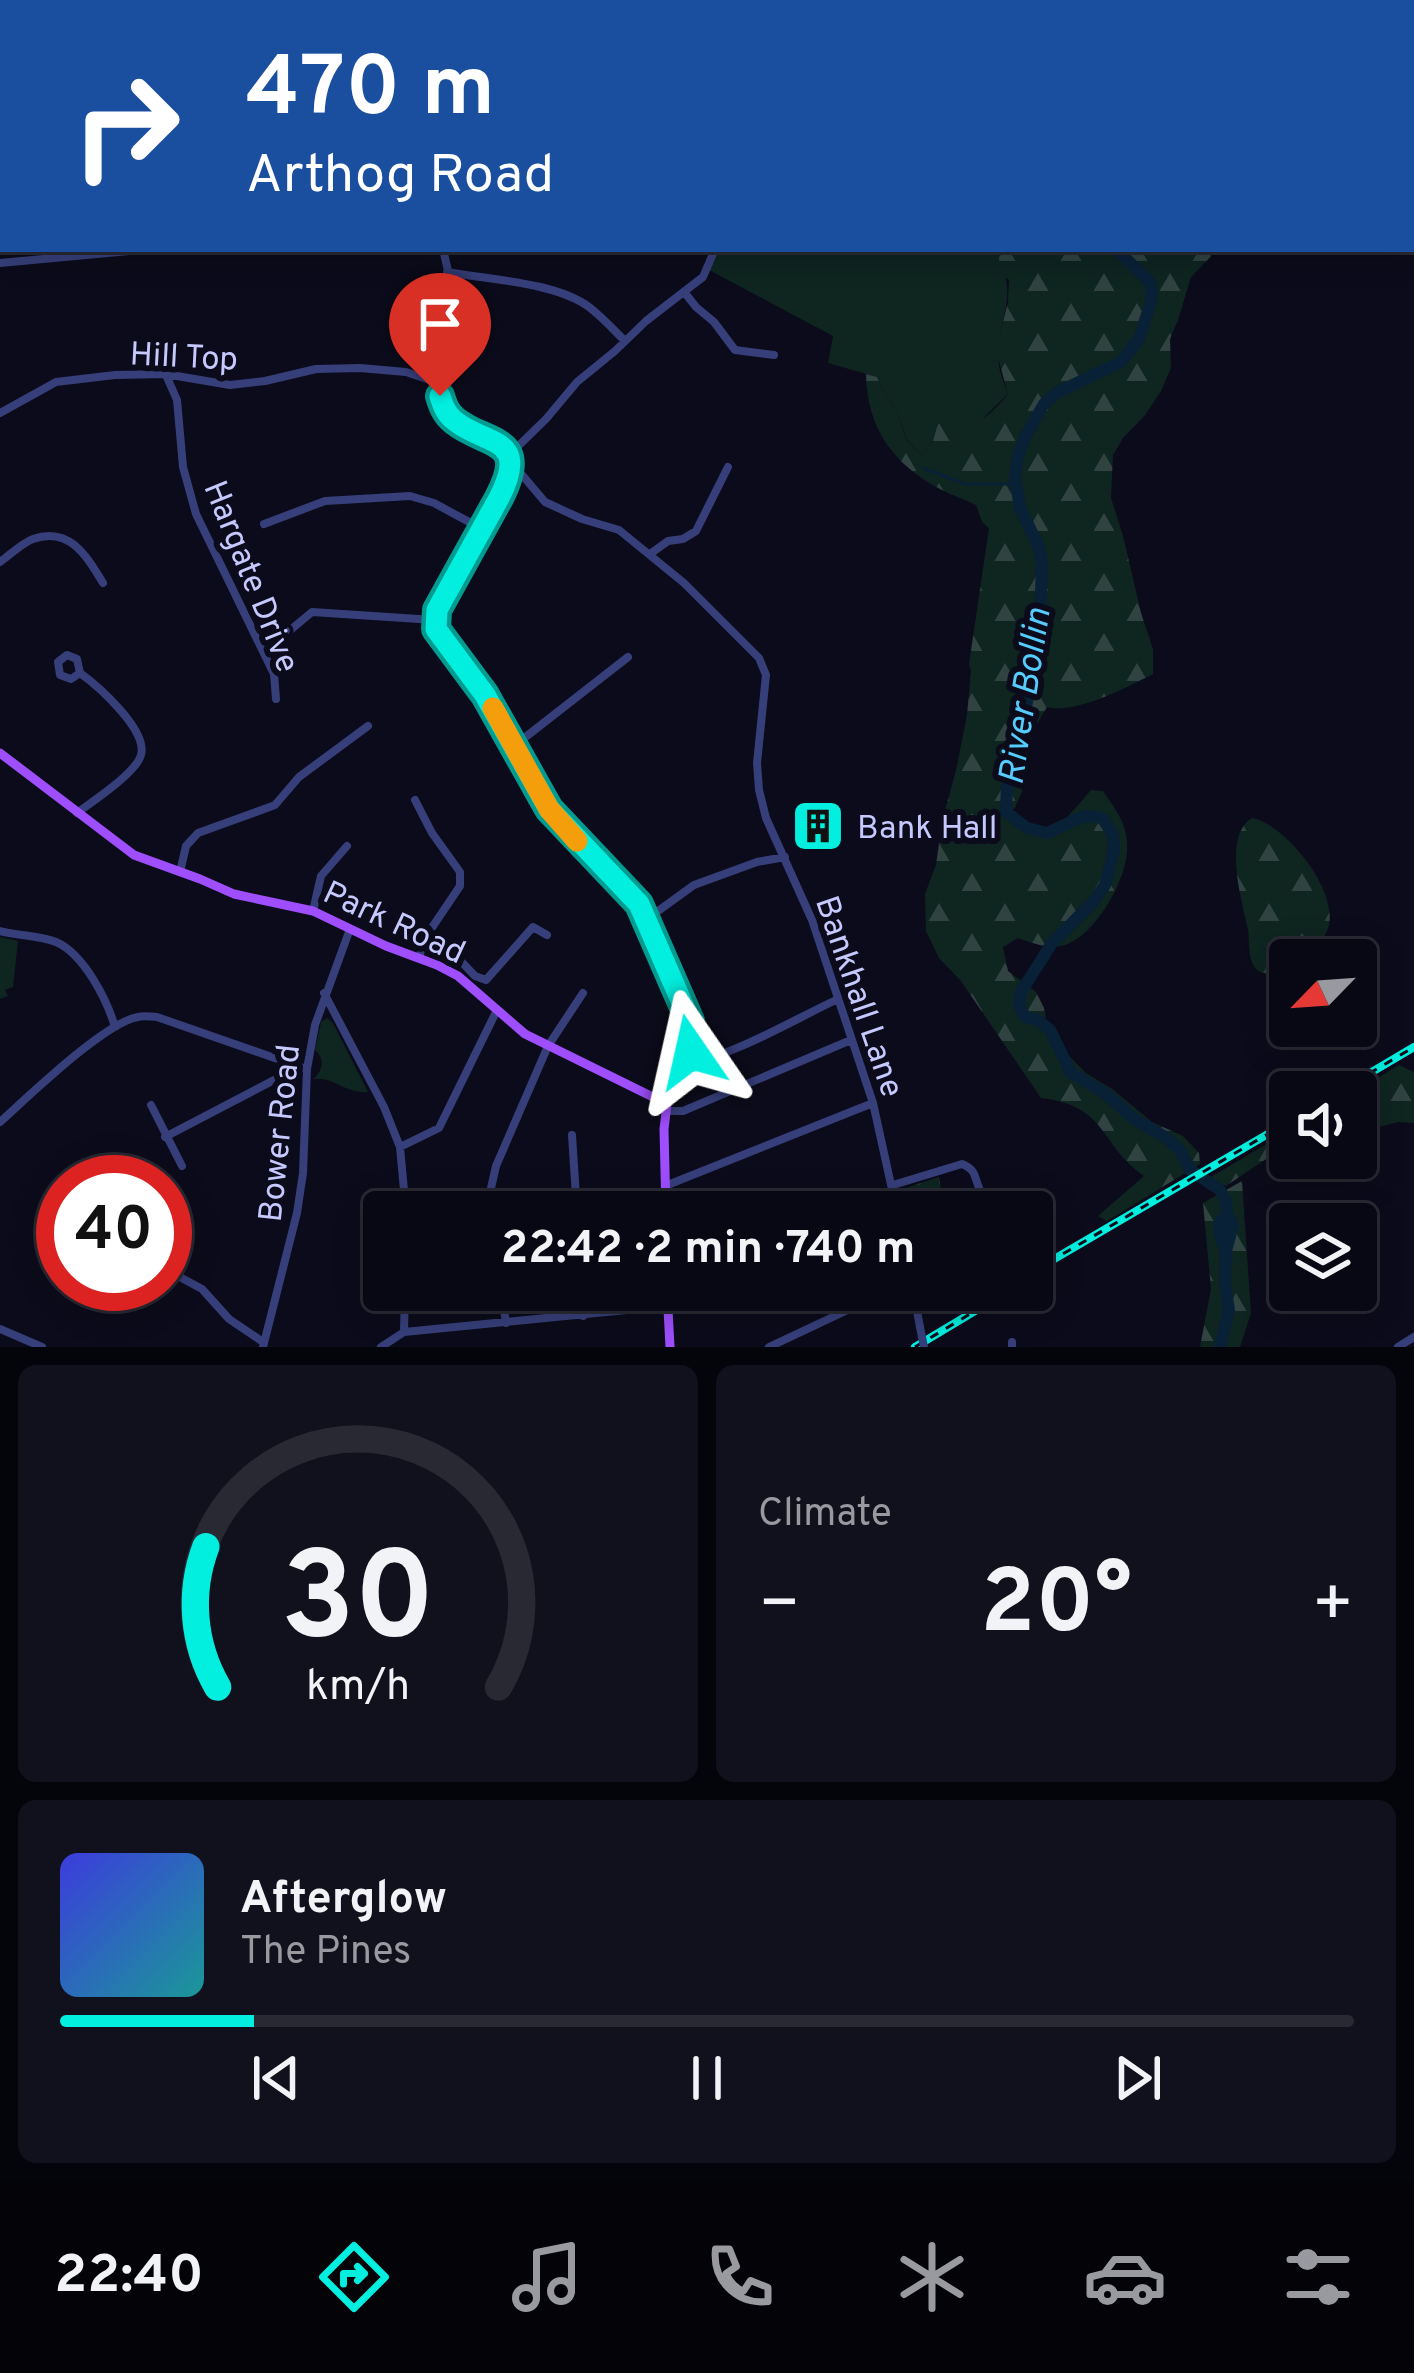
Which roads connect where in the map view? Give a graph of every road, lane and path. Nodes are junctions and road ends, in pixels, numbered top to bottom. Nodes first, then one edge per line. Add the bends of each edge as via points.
1 (119, 252) edge
2 (444, 252) edge
3 (714, 252) edge
4 (0, 263) edge
5 (448, 272) junction
6 (685, 292) junction
7 (625, 341) junction
8 (774, 355) dead end
9 (165, 374) junction
10 (190, 380) junction
11 (442, 384) junction
12 (177, 400) junction
13 (0, 413) edge
14 (507, 457) junction
15 (728, 467) dead end
16 (264, 524) dead end
17 (482, 529) junction
18 (650, 554) junction
19 (0, 562) edge
20 (103, 583) dead end
21 (434, 620) junction
22 (264, 652) junction
23 (628, 657) dead end
24 (80, 673) dead end
25 (276, 699) dead end
26 (368, 726) dead end
27 (514, 746) junction
28 (0, 753) edge
29 (415, 800) dead end
30 (77, 813) junction
31 (347, 846) dead end
32 (785, 857) junction
33 (181, 872) junction
34 (313, 911) junction
35 (647, 919) junction
36 (351, 928) junction
37 (0, 931) edge
38 (547, 934) dead end
39 (428, 935) junction
40 (419, 957) junction
41 (324, 993) junction
42 (583, 993) dead end
43 (838, 999) junction
44 (496, 1012) junction
45 (115, 1027) junction
46 (851, 1040) junction
47 (548, 1046) junction
48 (687, 1064) junction
49 (303, 1068) junction
50 (873, 1102) junction
51 (152, 1105) dead end
52 (667, 1107) junction
53 (0, 1122) edge
54 (572, 1135) dead end
55 (165, 1137) junction
56 (400, 1147) junction
57 (176, 1155) edge
58 (665, 1186) junction
59 (893, 1189) junction
60 (404, 1191) edge
61 (490, 1191) edge
62 (576, 1191) edge
63 (665, 1191) edge
64 (889, 1191) edge
65 (981, 1191) edge
66 (192, 1283) edge
67 (405, 1311) edge
68 (504, 1311) edge
69 (583, 1311) edge
70 (625, 1311) edge
71 (667, 1311) edge
72 (845, 1311) edge
73 (917, 1311) edge
74 (583, 1316) junction
75 (506, 1323) junction
76 (0, 1329) edge
77 (404, 1333) junction
78 (1414, 1337) edge
79 (263, 1345) edge
80 (42, 1347) edge
81 (381, 1347) edge
82 (670, 1347) edge
83 (769, 1347) edge
84 (924, 1347) edge
85 (1398, 1347) edge

1 - 4 street
2 - 5 street
3 - 6 street
5 - 7 street via 574,298
5 - 11 street via 455,321
6 - 7 street
6 - 8 street via 735,350
7 - 14 street
9 - 10 street, Hill Top
9 - 12 street, Hargate Drive
9 - 13 street, Hill Top via 56,382
10 - 11 street, Hill Top via 230,385 360,368
10 - 12 street
11 - 14 street, Bankhall Lane via 449,416 496,440
12 - 22 street, Hargate Drive via 196,514
14 - 17 street via 507,483
14 - 18 street, Bankhall Lane via 544,502 620,530
15 - 18 street via 696,531
16 - 17 street via 325,501 410,496
17 - 21 street
18 - 32 street, Bankhall Lane via 759,658 766,675 759,790
19 - 20 street via 34,539 62,537
21 - 22 street via 312,613
21 - 27 street
22 - 25 street, Hargate Drive
23 - 27 street
24 - 30 street via 130,723 141,757
26 - 33 street via 275,805 198,833
27 - 35 street via 557,820
28 - 30 main road, Park Road
29 - 39 street via 460,872 460,886
30 - 33 main road, Park Road via 134,855
31 - 34 street via 321,876
32 - 35 street via 694,885
32 - 43 street, Bankhall Lane
33 - 34 main road, Park Road via 234,894
34 - 36 main road, Park Road
35 - 48 street via 690,1021
36 - 40 main road, Park Road
36 - 41 street, Bower Road
37 - 45 street via 58,943 87,969
38 - 39 street via 533,927 486,980
39 - 40 street
40 - 44 main road, Park Road via 458,976
41 - 49 street, Bower Road
41 - 56 street
42 - 47 street
43 - 46 street, Bankhall Lane
43 - 48 street
44 - 47 main road, Park Road
44 - 56 street via 439,1128
45 - 49 street via 158,1017
45 - 53 street
46 - 50 street, Bankhall Lane
46 - 52 street via 683,1111
47 - 52 main road, Park Road
47 - 61 street
48 - 52 street
49 - 55 street
49 - 79 street, Bower Road via 303,1173
50 - 58 street
50 - 59 street, Bankhall Lane
51 - 55 street
52 - 58 main road
54 - 62 street
55 - 57 street
56 - 60 street
58 - 63 main road
59 - 64 street
59 - 65 street via 962,1164
66 - 79 street
67 - 77 street
68 - 75 street
69 - 74 street
70 - 74 street
71 - 82 main road
72 - 83 street
73 - 84 street, bridge
74 - 75 street
75 - 77 street
76 - 80 street
77 - 81 street
78 - 85 street

